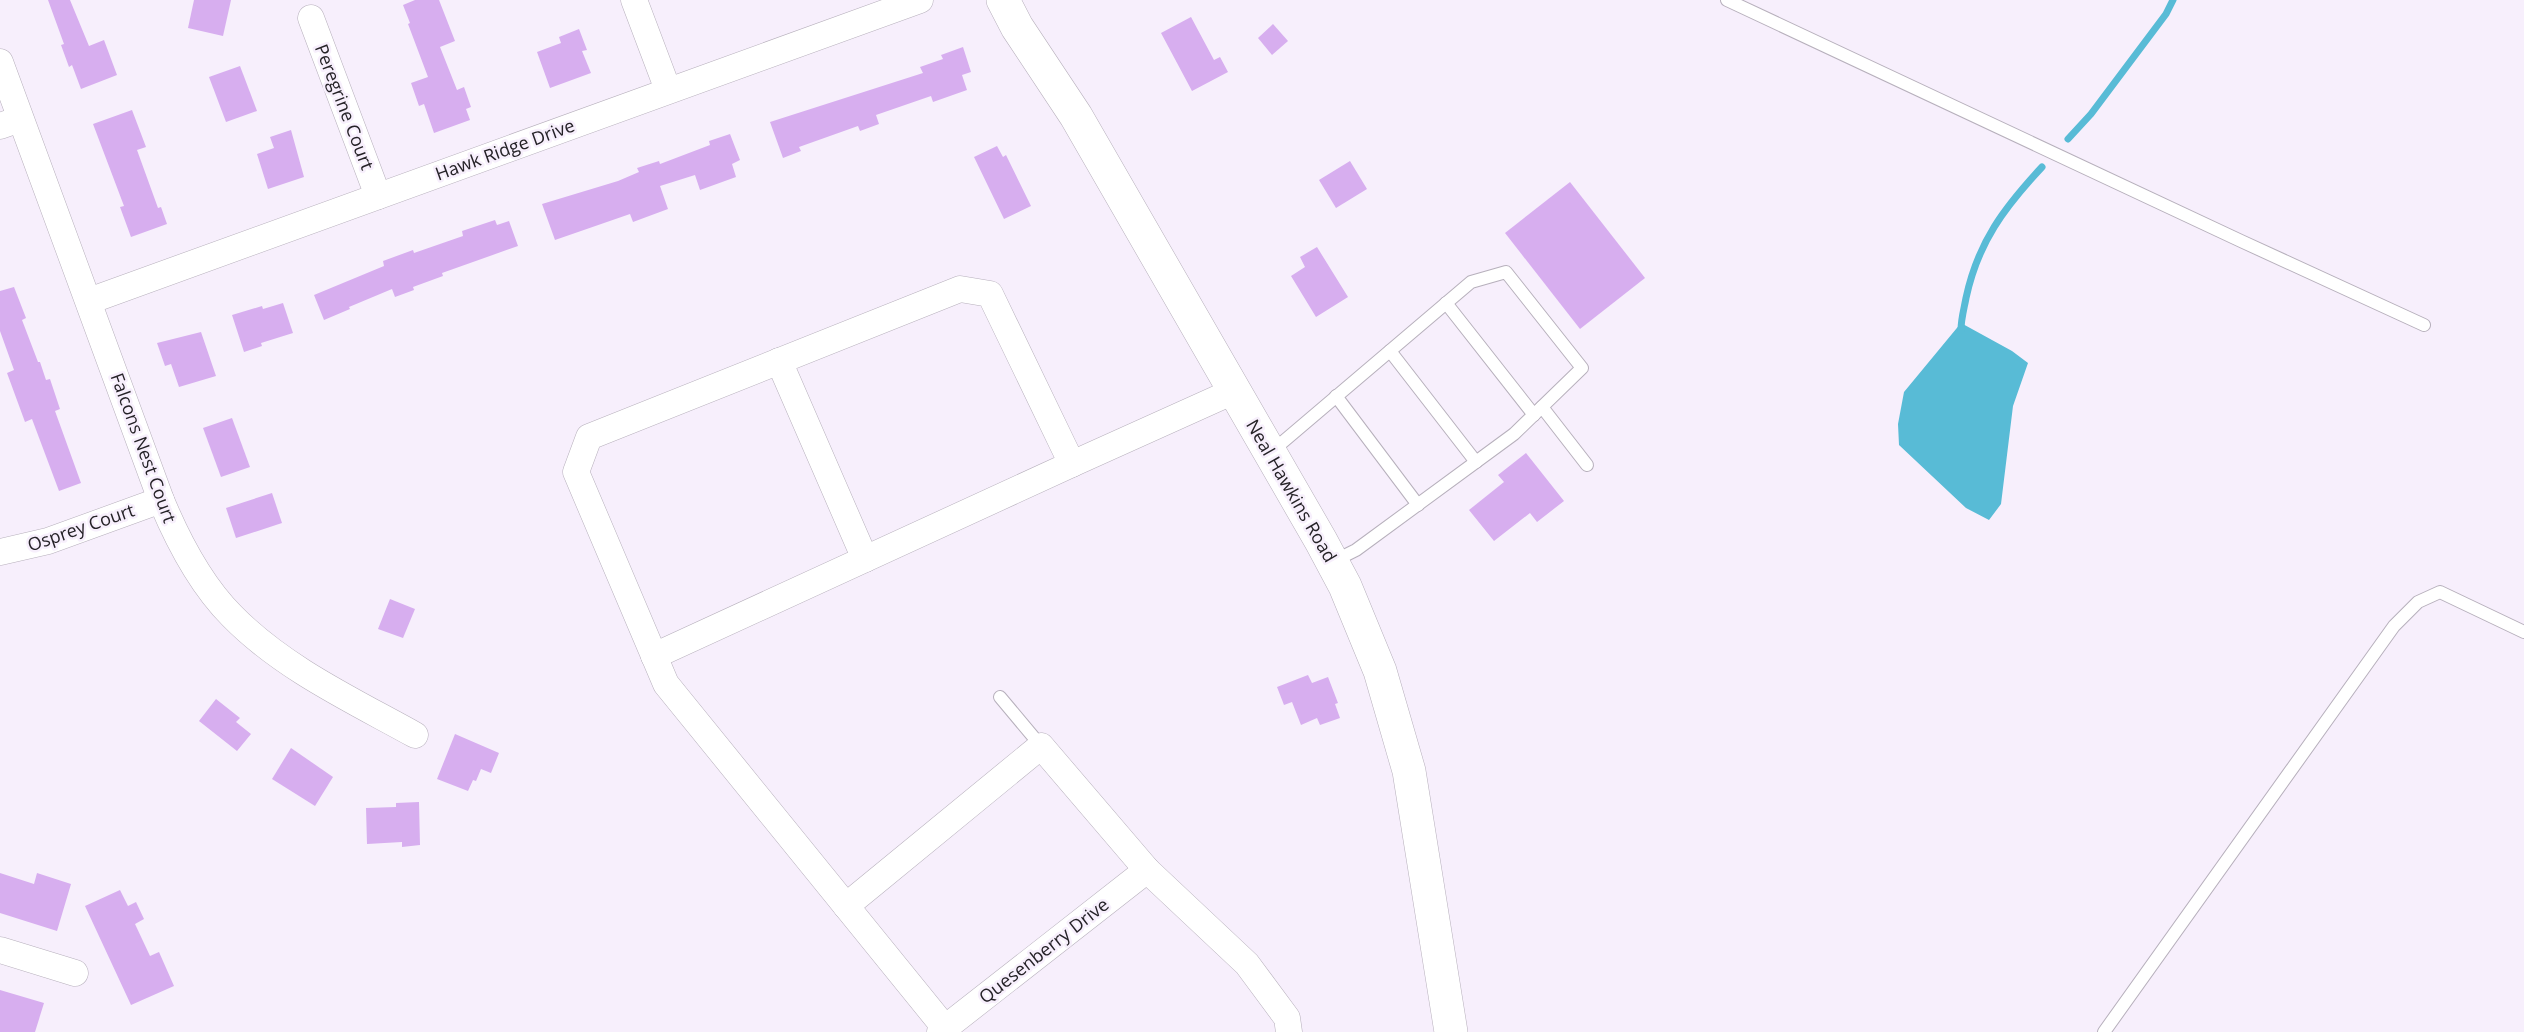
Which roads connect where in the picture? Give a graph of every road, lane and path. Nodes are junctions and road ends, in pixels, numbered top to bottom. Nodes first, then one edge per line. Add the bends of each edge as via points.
1 (634, 0) edge
2 (920, 0) edge
3 (1003, 0) edge
4 (1727, 0) edge
5 (311, 18) dead end
6 (0, 62) edge
7 (668, 90) junction
8 (10, 123) edge
9 (378, 196) junction
10 (90, 302) junction
11 (1446, 303) junction
12 (2424, 325) dead end
13 (1390, 351) junction
14 (779, 361) junction
15 (1234, 392) junction
16 (1336, 396) junction
17 (1538, 411) junction
18 (1270, 453) junction
19 (1476, 462) junction
20 (1072, 464) junction
21 (1587, 465) dead end
22 (160, 500) junction
23 (1418, 505) junction
24 (0, 552) edge
25 (865, 559) junction
26 (1332, 562) junction
27 (2524, 632) edge
28 (654, 656) junction
29 (1000, 697) dead end
30 (415, 735) dead end
31 (1041, 746) junction
32 (1148, 870) junction
33 (846, 906) junction
34 (0, 950) edge
35 (75, 973) dead end
36 (943, 1030) edge
37 (1289, 1032) edge
38 (1451, 1032) edge
39 (2104, 1032) edge

1 - 7 street
2 - 7 street, Hawk Ridge Drive
3 - 15 street, Neal Hawkins Road via 1076,116
4 - 12 lane
5 - 9 street, Peregrine Court
6 - 8 street, Falcons Nest Court
7 - 9 street, Hawk Ridge Drive
8 - 10 street, Falcons Nest Court
9 - 10 street, Hawk Ridge Drive
10 - 22 street, Falcons Nest Court
11 - 13 lane
11 - 17 lane
11 - 17 lane via 1471,282 1506,272 1582,368
13 - 16 lane
13 - 19 lane
14 - 20 street via 960,289 990,294
14 - 25 street
14 - 28 street via 589,437 576,472
15 - 18 street, Neal Hawkins Road
15 - 20 street
16 - 18 lane
16 - 23 lane
17 - 19 lane
17 - 21 lane
18 - 26 street, Neal Hawkins Road
19 - 23 lane
20 - 25 street
22 - 24 street, Osprey Court via 48,541
22 - 30 street, Falcons Nest Court via 185,551 212,593 250,633 295,666
23 - 26 lane via 1356,550
25 - 28 street
26 - 38 street, Neal Hawkins Road via 1380,671 1409,771
27 - 39 lane via 2440,592 2418,602 2394,626
28 - 33 street via 666,684
29 - 31 lane
31 - 32 street
31 - 33 street
32 - 36 street, Quesenberry Drive
32 - 37 street via 1247,964 1287,1018
33 - 36 street
34 - 35 street

